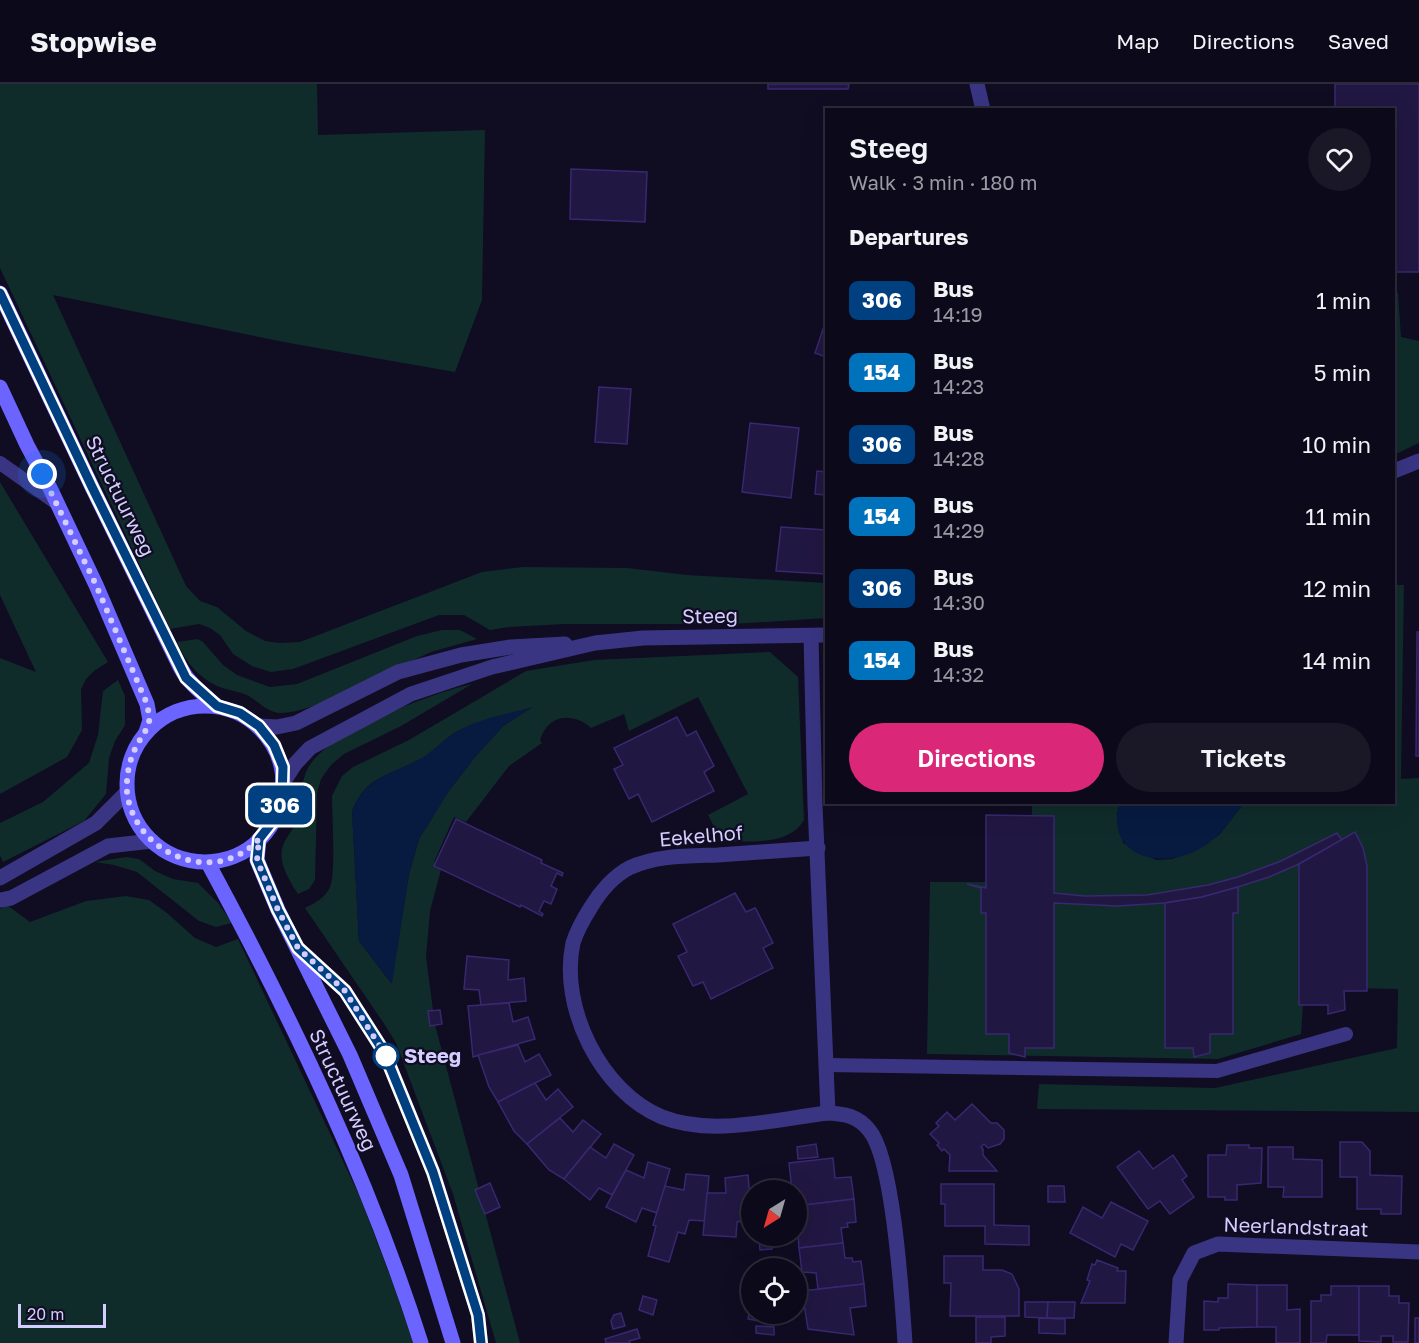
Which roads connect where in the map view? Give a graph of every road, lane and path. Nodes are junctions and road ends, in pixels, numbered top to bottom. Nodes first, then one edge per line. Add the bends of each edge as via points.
1 (977, 84) edge
2 (983, 108) edge
3 (0, 293) edge
4 (0, 387) edge
5 (1419, 461) edge
6 (0, 463) edge
7 (1395, 471) edge
8 (58, 504) junction
9 (819, 635) edge
10 (595, 643) junction
11 (217, 706) junction
12 (259, 726) junction
13 (146, 732) junction
14 (284, 783) junction
15 (127, 792) junction
16 (259, 839) junction
17 (152, 841) junction
18 (818, 848) junction
19 (208, 862) junction
20 (0, 878) edge
21 (0, 900) edge
22 (298, 948) junction
23 (1346, 1034) dead end
24 (827, 1065) junction
25 (828, 1113) junction
26 (1419, 1252) edge
27 (421, 1343) edge
28 (453, 1343) edge
29 (481, 1343) edge
30 (905, 1343) edge
31 (1176, 1343) edge

1 - 2 street
3 - 11 main road, Structuurweg via 180,667 186,678
4 - 8 main road
5 - 7 street
6 - 8 lane
8 - 13 main road via 147,704 150,720
9 - 10 street, Steeg via 643,638
9 - 18 street
10 - 12 street, Steeg via 542,644 461,655 398,672 296,723
10 - 14 street, Steeg via 492,667 411,694 310,748
11 - 12 main road via 240,713
11 - 13 main road via 192,706 168,714
12 - 14 main road via 274,745 283,767
13 - 15 main road via 131,758
14 - 16 main road via 278,815
15 - 17 main road via 131,810
15 - 20 street via 96,823
16 - 19 main road via 249,850 230,859
16 - 22 main road, Structuurweg via 257,860
17 - 19 main road via 188,861
17 - 21 street via 108,846 11,898
18 - 24 street
18 - 25 street, Eekelhof via 657,858 627,869 598,895 581,923 573,944 572,972 579,1024 591,1049 620,1089 661,1116 715,1127
19 - 27 main road, Structuurweg via 336,1122 384,1238
22 - 28 main road, Structuurweg via 350,1055 400,1175
22 - 29 lane, Structuurweg via 345,991 384,1052 433,1172 478,1315
23 - 24 lane via 1217,1071
24 - 25 street
25 - 30 street, Eekelhof via 846,1114 861,1122 879,1145 889,1190
26 - 31 street, Neerlandstraat via 1218,1244 1194,1253 1180,1280

